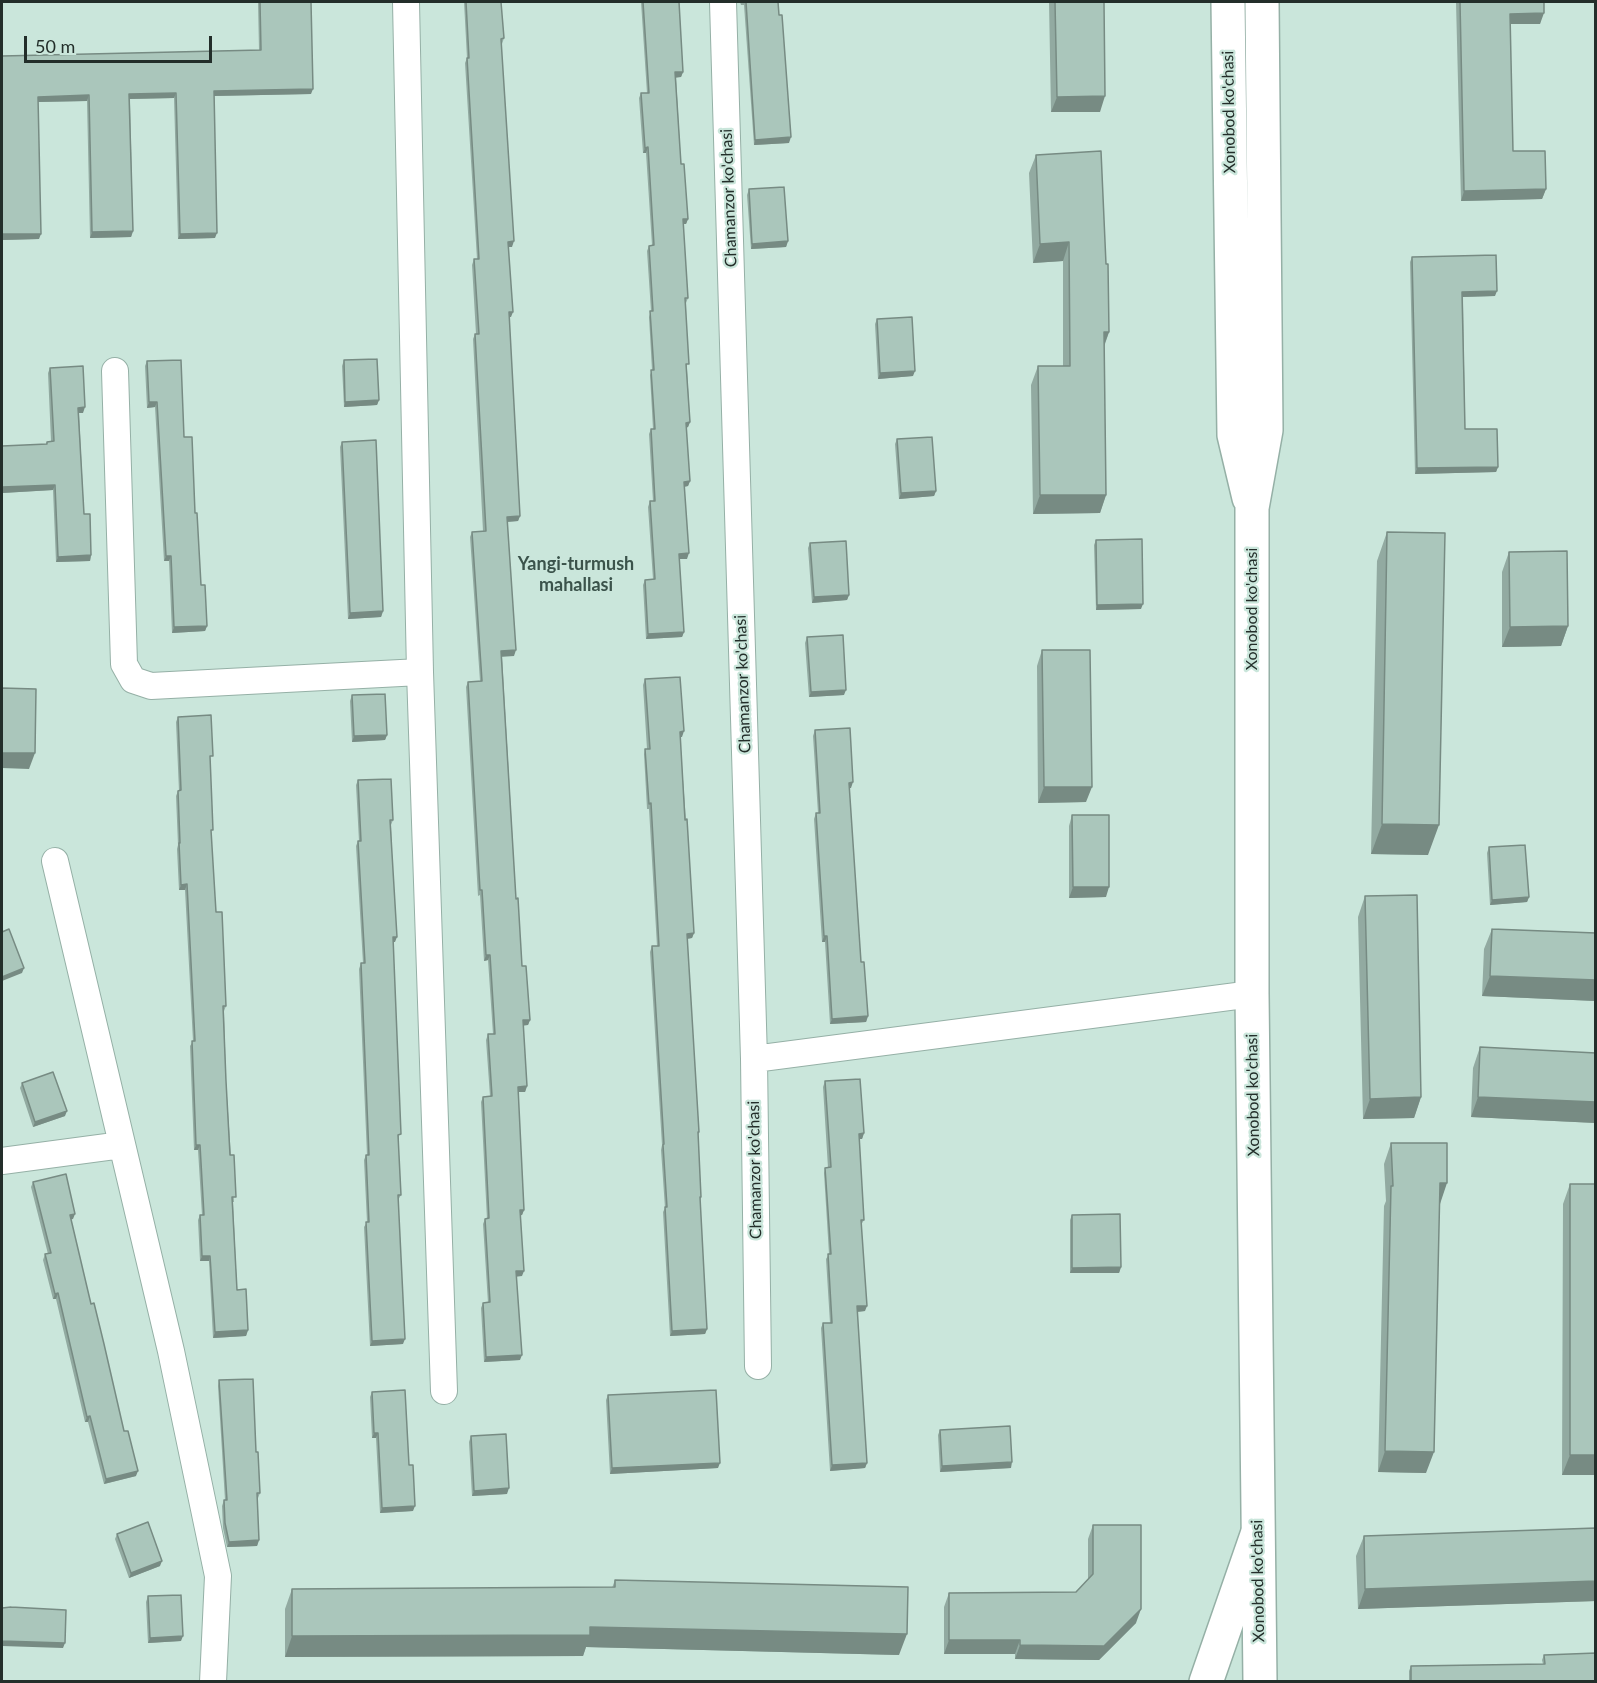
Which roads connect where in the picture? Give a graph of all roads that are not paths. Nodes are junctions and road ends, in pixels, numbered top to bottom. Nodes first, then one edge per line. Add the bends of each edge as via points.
1 (406, 2) edge
2 (723, 2) edge
3 (1228, 2) edge
4 (1262, 2) edge
5 (115, 371) dead end
6 (1252, 508) junction
7 (420, 672) junction
8 (55, 861) dead end
9 (1252, 994) junction
10 (754, 1059) junction
11 (122, 1145) junction
12 (2, 1161) edge
13 (758, 1366) dead end
14 (444, 1391) dead end
15 (1258, 1533) junction
16 (213, 1682) edge
17 (1206, 1682) edge
18 (1260, 1682) edge

1 - 7 street
2 - 10 street, Chamanzor ko'chasi
3 - 6 main road, Xonobod ko'chasi via 1234,435
4 - 6 main road, Xonobod ko'chasi via 1266,430
5 - 7 street via 124,664 133,680 151,686
6 - 9 main road, Xonobod ko'chasi
7 - 14 street
8 - 11 street
9 - 10 street
9 - 15 main road, Xonobod ko'chasi
10 - 13 street, Chamanzor ko'chasi
11 - 12 street
11 - 16 street via 171,1351 218,1576
15 - 17 main road
15 - 18 main road, Xonobod ko'chasi

